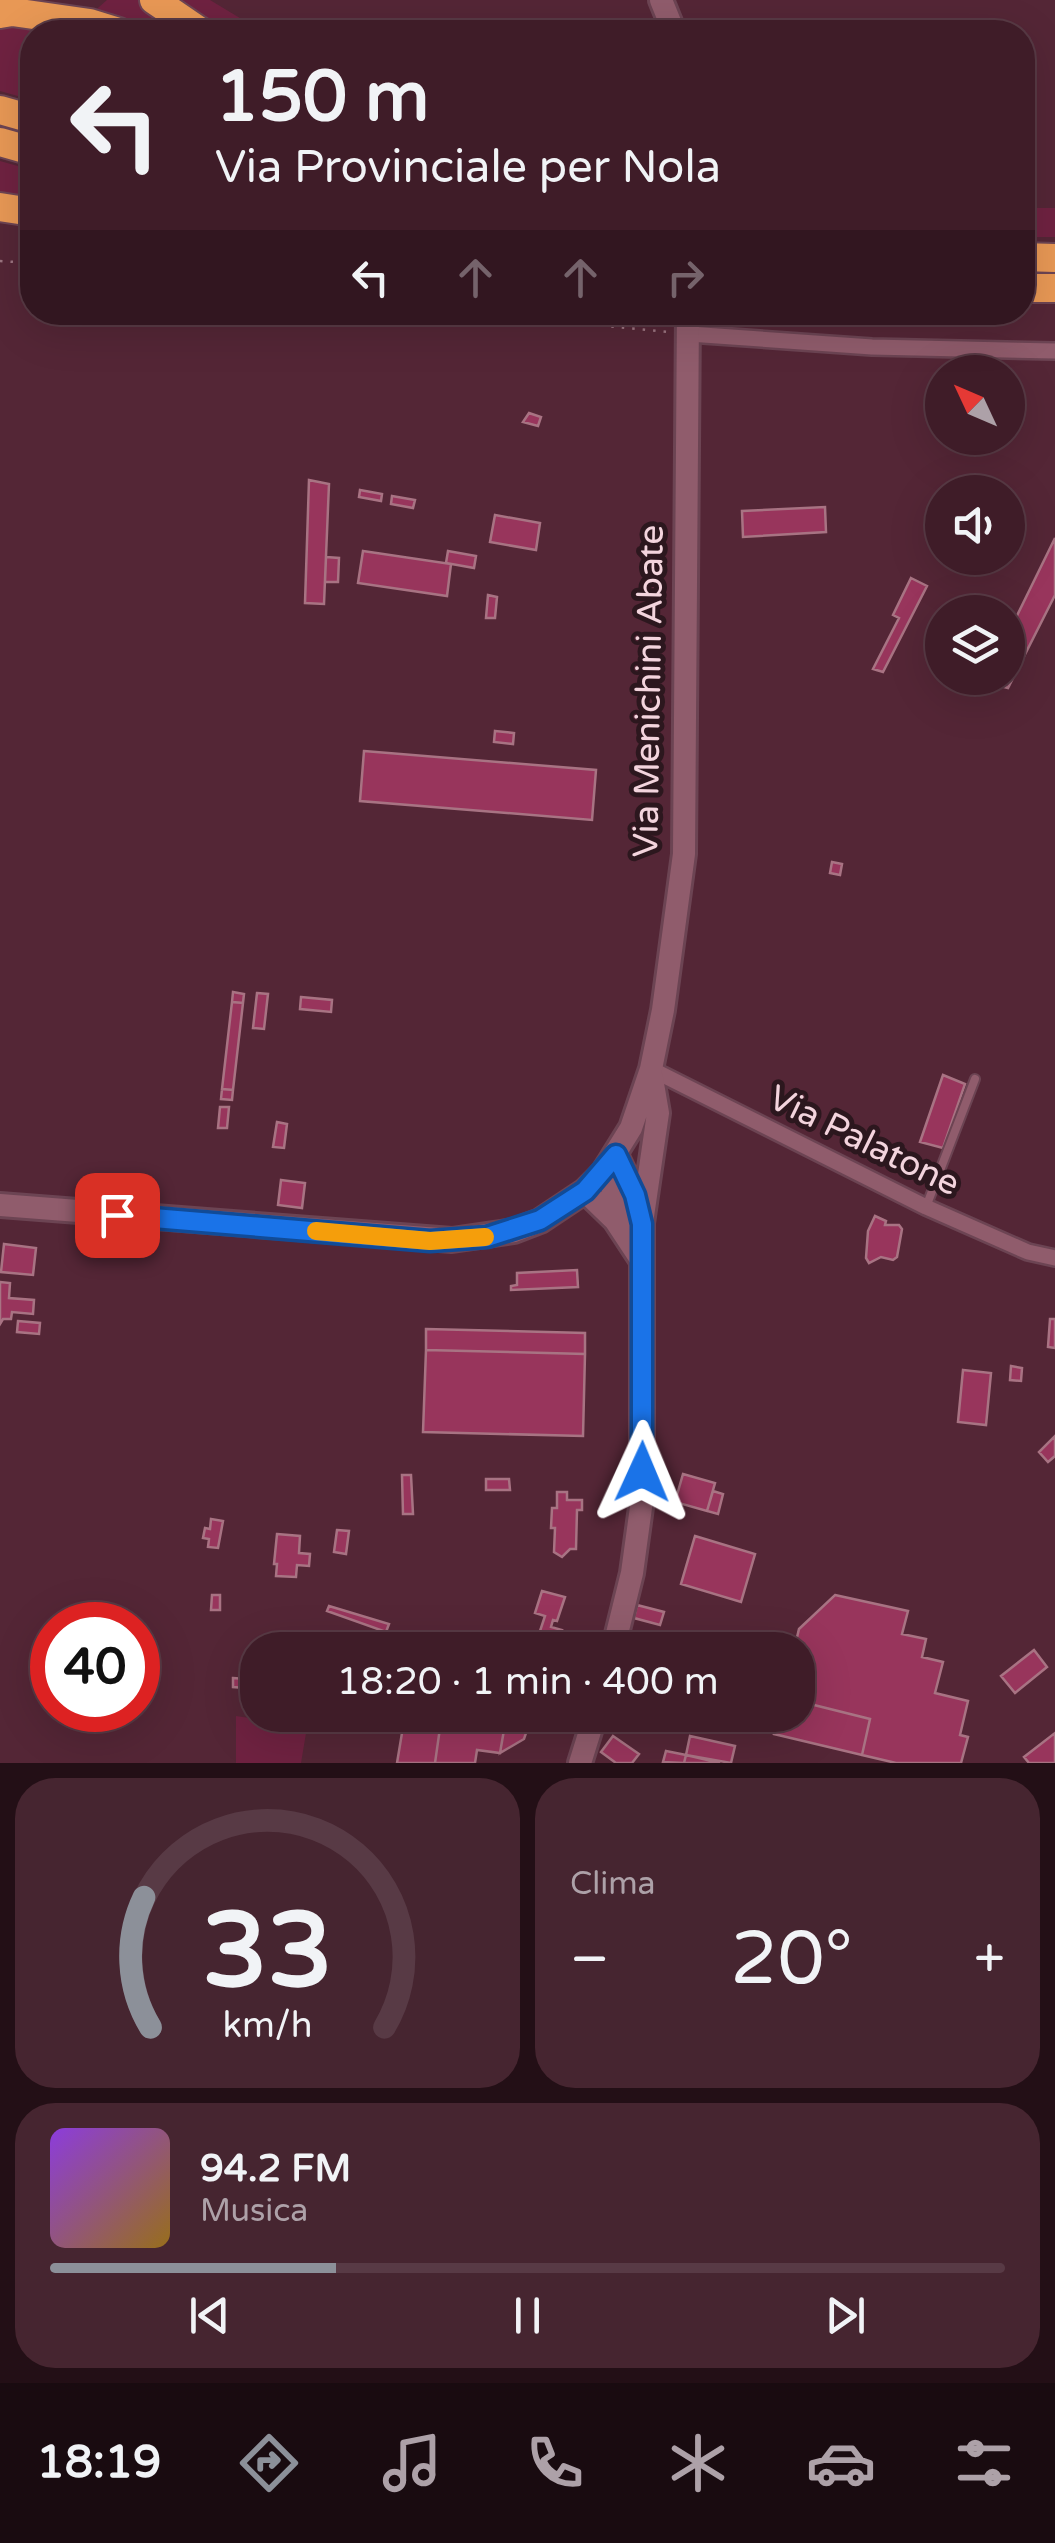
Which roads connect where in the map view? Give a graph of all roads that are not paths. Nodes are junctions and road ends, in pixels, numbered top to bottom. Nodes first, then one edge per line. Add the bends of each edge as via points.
1 (154, 0) edge
2 (0, 14) edge
3 (69, 20) edge
4 (183, 20) edge
5 (689, 325) edge
6 (703, 325) edge
7 (1055, 351) edge
8 (651, 1069) junction
9 (975, 1078) dead end
10 (609, 1164) junction
11 (585, 1191) junction
12 (0, 1205) edge
13 (926, 1207) junction
14 (636, 1232) junction
15 (1055, 1258) edge
16 (617, 1632) edge
17 (590, 1732) edge
18 (580, 1763) edge

1 - 4 highway
2 - 3 highway
5 - 8 street, Via Menichini Abate via 684,854
6 - 7 street via 855,346
8 - 10 street
8 - 13 street, Via Palatone
8 - 14 street via 658,1113
9 - 13 lane
10 - 11 street
10 - 14 street via 623,1213
11 - 12 street via 514,1231 452,1240
11 - 14 street
13 - 15 street, Via Palatone
14 - 16 street via 644,1264 642,1500
17 - 18 street

